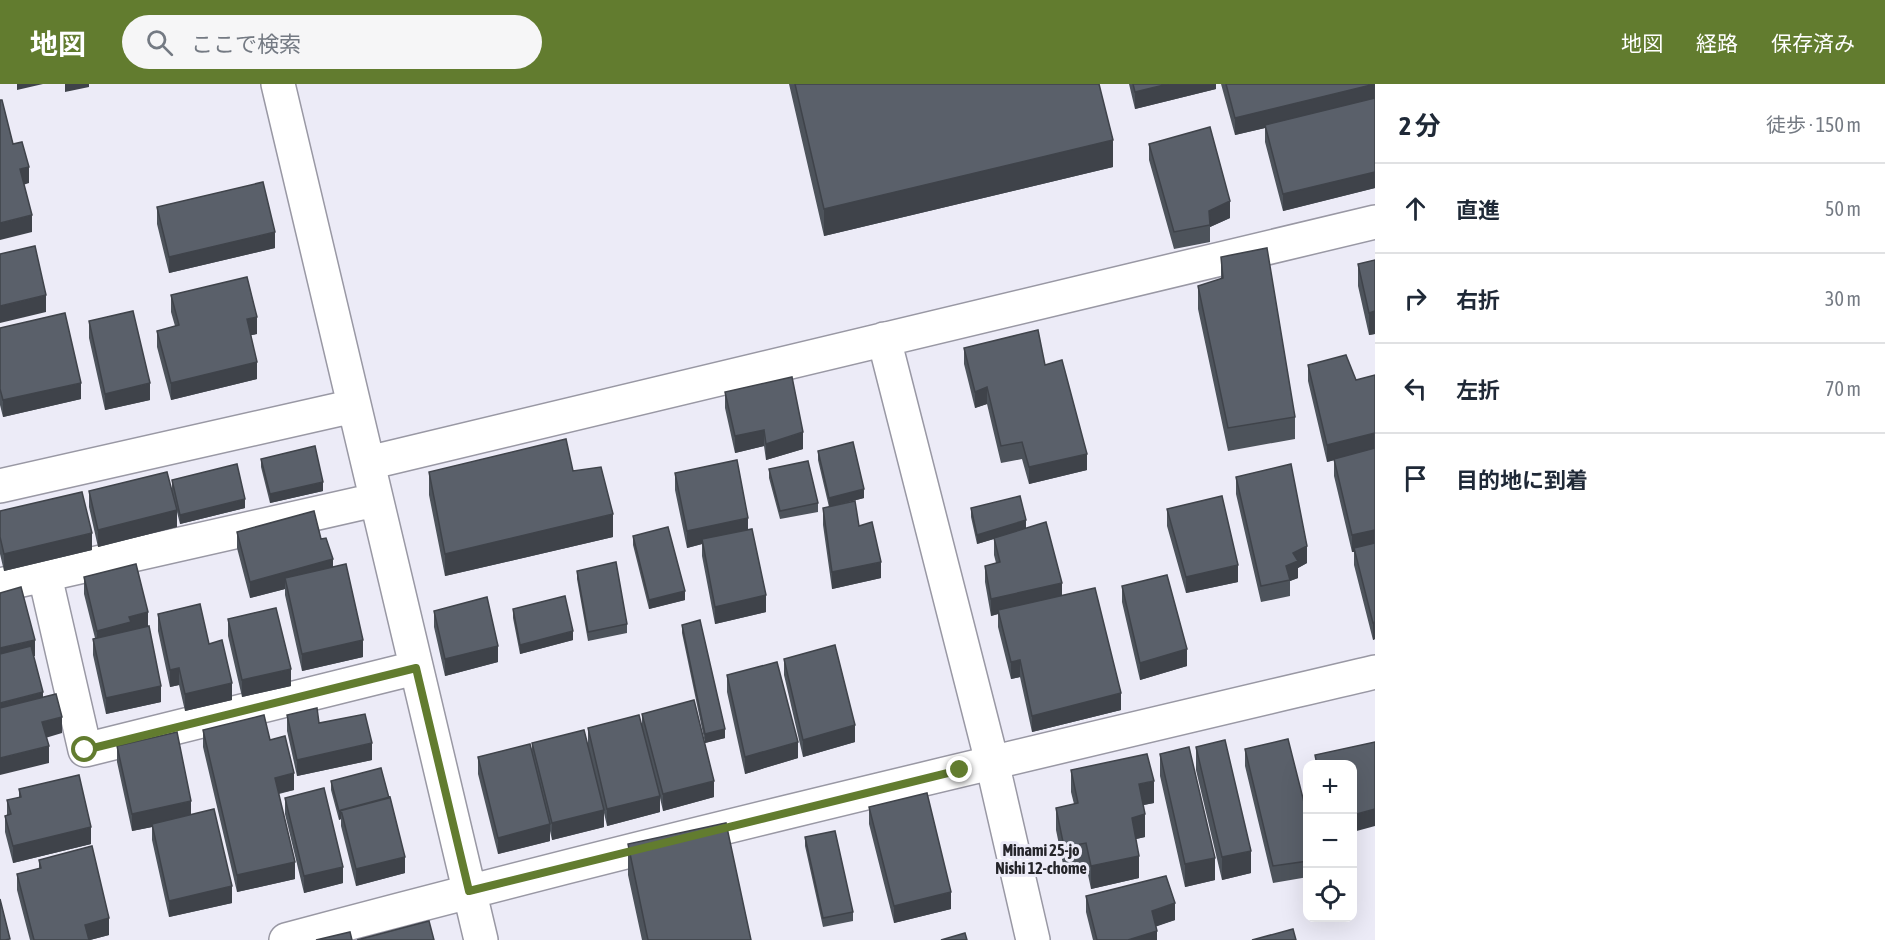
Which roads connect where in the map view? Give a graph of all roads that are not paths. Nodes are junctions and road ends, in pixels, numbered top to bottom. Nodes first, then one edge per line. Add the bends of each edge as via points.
1 (278, 84) edge
2 (1375, 222) edge
3 (884, 339) junction
4 (354, 406) junction
5 (368, 463) junction
6 (0, 486) edge
7 (375, 500) junction
8 (45, 576) junction
9 (0, 585) edge
10 (416, 668) junction
11 (1375, 672) edge
12 (992, 762) junction
13 (469, 891) junction
14 (286, 940) edge
15 (481, 940) edge
16 (1033, 940) edge

1 - 4 street
2 - 3 street
3 - 5 street
3 - 12 street
4 - 5 street
4 - 6 street
5 - 7 street
7 - 8 street
7 - 10 street
8 - 9 street
8 - 10 street via 85,750
10 - 13 street
11 - 12 street
12 - 13 street
12 - 16 street
13 - 14 street
13 - 15 street

